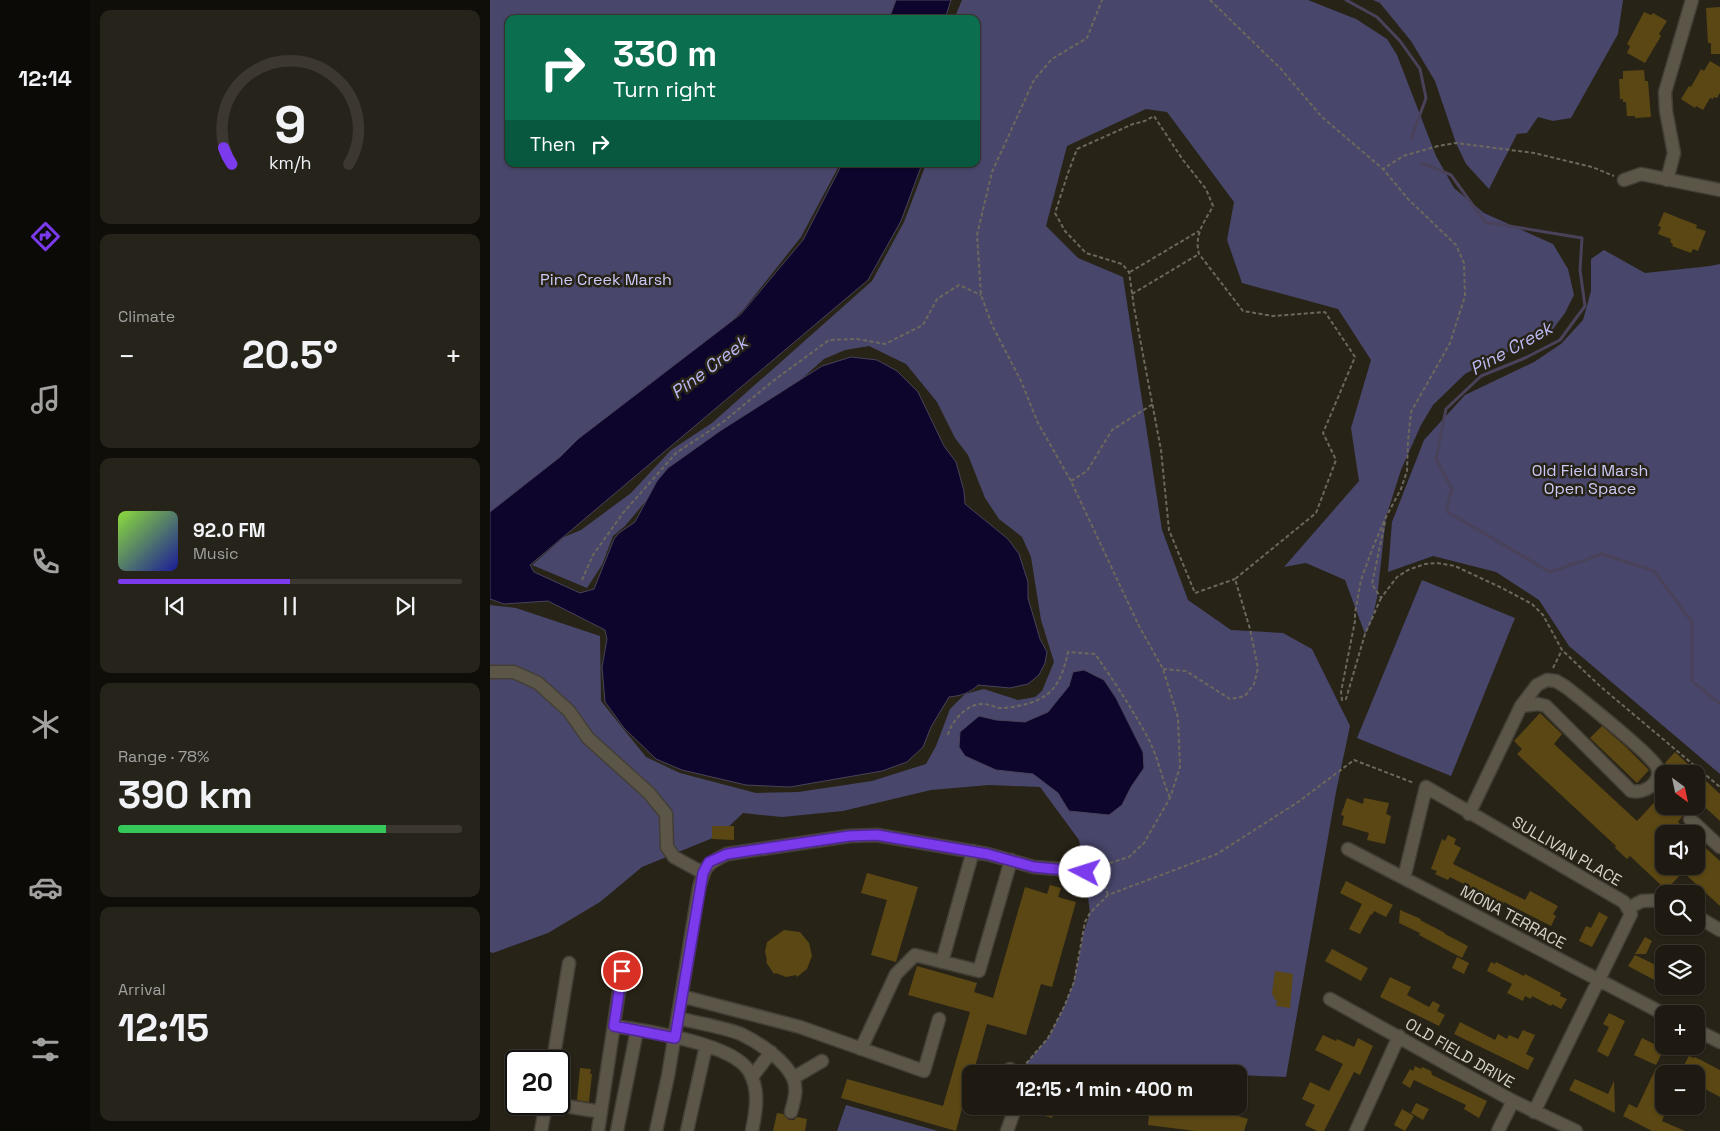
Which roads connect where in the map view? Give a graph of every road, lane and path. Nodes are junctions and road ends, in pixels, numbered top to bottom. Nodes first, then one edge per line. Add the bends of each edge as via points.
1 (1102, 0) edge
2 (1210, 0) edge
3 (1692, 0) edge
4 (1383, 169) junction
5 (1624, 180) joint
6 (1666, 180) junction
7 (1720, 190) edge
8 (1199, 231) junction
9 (1199, 254) junction
10 (1129, 272) junction
11 (1132, 294) junction
12 (981, 295) junction
13 (1153, 404) junction
14 (1071, 481) junction
15 (1386, 517) junction
16 (1235, 579) junction
17 (582, 580) dead end
18 (1381, 598) junction
19 (1562, 650) junction
20 (1163, 669) junction
21 (490, 672) edge
22 (1547, 680) junction
23 (1521, 706) junction
24 (948, 735) dead end
25 (1426, 787) junction
26 (1720, 787) edge
27 (1170, 798) junction
28 (1469, 814) junction
29 (1690, 820) dead end
30 (1720, 847) edge
31 (1348, 848) dead end
32 (973, 851) junction
33 (1011, 860) junction
34 (1099, 866) junction
35 (1085, 872) joint
36 (703, 873) junction
37 (1404, 878) junction
38 (1108, 895) junction
39 (1655, 900) edge
40 (1628, 908) junction
41 (1705, 921) edge
42 (1720, 930) edge
43 (942, 962) junction
44 (569, 963) dead end
45 (622, 971) dead end
46 (1598, 980) junction
47 (682, 996) junction
48 (1330, 999) dead end
49 (1655, 1009) edge
50 (678, 1018) junction
51 (939, 1019) dead end
52 (614, 1026) junction
53 (638, 1030) junction
54 (1705, 1034) edge
55 (1399, 1036) junction
56 (675, 1038) junction
57 (1720, 1042) edge
58 (706, 1046) junction
59 (861, 1049) junction
60 (555, 1050) edge
61 (771, 1052) junction
62 (822, 1061) dead end
63 (1025, 1065) edge
64 (752, 1077) junction
65 (793, 1078) junction
66 (1513, 1101) junction
67 (570, 1107) edge
68 (601, 1112) junction
69 (791, 1112) dead end
70 (1534, 1112) junction
71 (544, 1115) edge
72 (1013, 1115) edge
73 (541, 1131) edge
74 (598, 1131) edge
75 (617, 1131) edge
76 (656, 1131) edge
77 (686, 1131) edge
78 (752, 1131) edge
79 (1007, 1131) edge
80 (1356, 1131) edge
81 (1498, 1131) edge
82 (1576, 1131) edge

1 - 12 path via 1087,38 1052,59 1034,80 992,172 977,235
2 - 4 path via 1280,68 1322,116
3 - 6 street via 1665,92 1674,154
4 - 5 path via 1403,156 1456,144 1534,153 1592,167
4 - 15 path via 1408,199 1456,245 1464,263 1465,276 1465,296 1450,344 1411,412 1407,471
5 - 6 street via 1641,174
6 - 7 street
8 - 9 path via 1196,243
8 - 10 path
8 - 10 path via 1213,206 1206,189 1154,116 1077,149 1055,213 1065,231 1086,253 1122,264
9 - 11 path
9 - 16 path via 1243,311 1273,316 1324,312 1355,357 1322,433 1336,460 1316,513
10 - 11 path
11 - 13 path
12 - 14 path via 1038,423
12 - 17 path via 959,285 936,299 923,325 885,344 857,339 829,340 723,422 676,453 623,513 593,556
13 - 14 path via 1112,430 1087,471
13 - 16 path via 1169,530 1195,592
14 - 20 path via 1139,626
15 - 18 path via 1372,584
15 - 18 path via 1361,580 1342,700 1346,699
16 - 20 path via 1258,668 1254,684 1245,696 1230,699 1186,671
18 - 19 path via 1397,577 1408,570 1431,563 1454,566 1532,604 1543,615
19 - 22 path
19 - 26 path
20 - 27 path via 1178,718 1180,767
21 - 36 street via 514,672 538,683 569,712 588,738 649,793 666,814 667,847 674,857
22 - 23 street via 1537,685
22 - 23 street via 1566,687 1643,751 1656,767 1658,776 1654,783 1645,791 1631,791 1546,706
23 - 28 street
24 - 27 path via 950,727 966,710 982,704 1002,708 1031,703 1050,693 1063,673 1068,652 1095,654 1149,739
25 - 28 street, SULLIVAN PLACE
25 - 37 street
25 - 38 path via 1354,760 1298,802 1217,854
27 - 34 path via 1144,843 1129,857
28 - 40 street, SULLIVAN PLACE via 1624,902
29 - 30 street
31 - 37 street, MONA TERRACE
32 - 33 street
32 - 36 street via 877,835 849,836 727,854 709,862
32 - 43 street
33 - 35 street via 1034,867
33 - 43 street via 979,971
34 - 35 path
34 - 38 path
36 - 47 street
37 - 46 street, MONA TERRACE
38 - 63 path via 1085,922 1074,982 1064,1007 1048,1038
39 - 40 street
40 - 46 street, SULLIVAN PLACE via 1630,914
41 - 42 street
43 - 59 street via 915,955 896,974
44 - 60 street
45 - 52 street
46 - 49 street, MONA TERRACE
46 - 70 street, SULLIVAN PLACE
47 - 50 street
47 - 59 street via 800,1027
48 - 55 street, OLD FIELD DRIVE
50 - 56 street
50 - 61 street via 741,1034
51 - 59 street via 924,1071
52 - 53 street
52 - 68 street
53 - 56 street
53 - 75 street
54 - 57 street
55 - 66 street, OLD FIELD DRIVE
55 - 80 street
56 - 58 street
56 - 76 street
58 - 64 street via 740,1061
58 - 77 street
61 - 64 street
61 - 65 street
62 - 65 street
64 - 78 street via 757,1098
65 - 69 street via 796,1093
66 - 70 street, OLD FIELD DRIVE
66 - 81 street
67 - 68 street
68 - 74 street
70 - 82 street, OLD FIELD DRIVE
71 - 73 street
72 - 79 street

